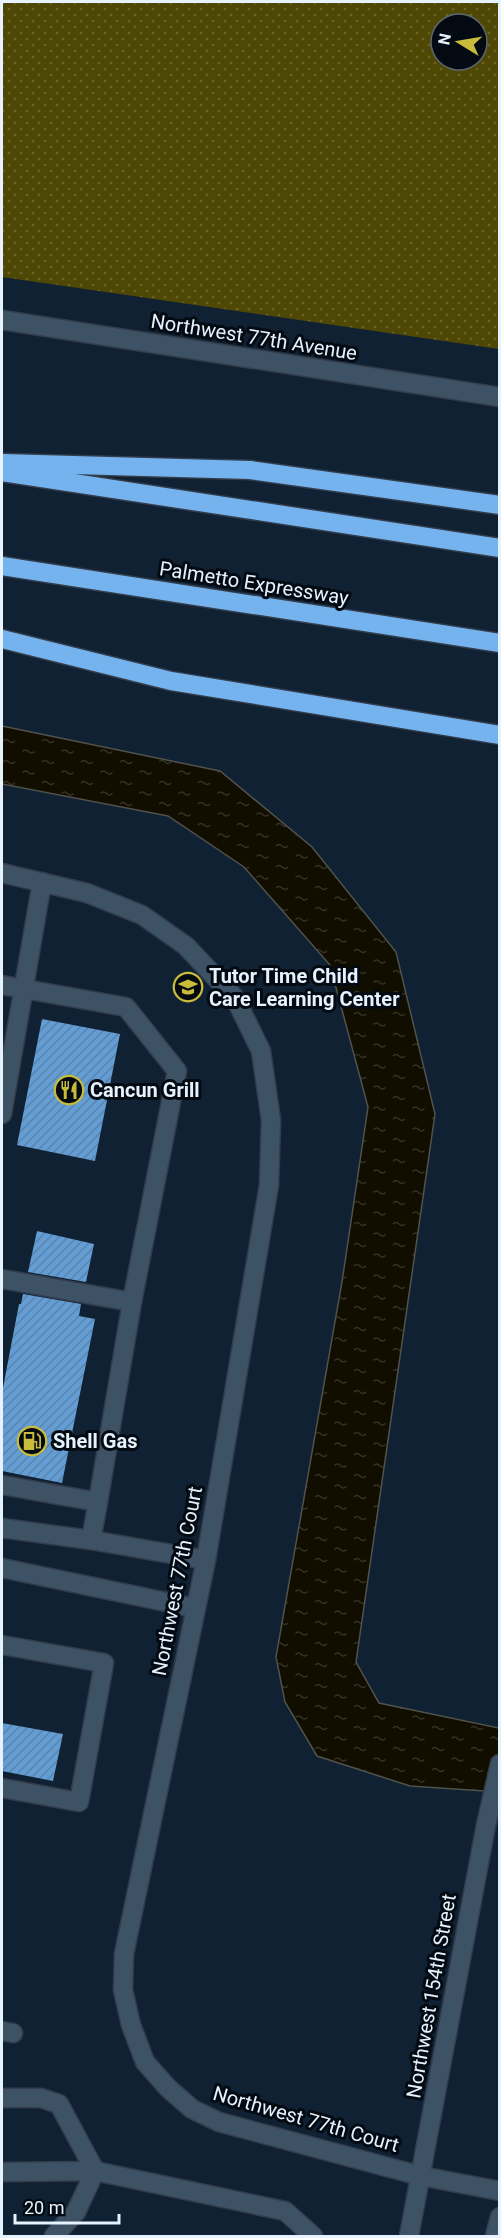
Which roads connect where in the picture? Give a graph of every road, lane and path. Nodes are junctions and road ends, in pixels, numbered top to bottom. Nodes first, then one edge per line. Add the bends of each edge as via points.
1 (2, 320) edge
2 (500, 397) edge
3 (2, 463) edge
4 (2, 472) edge
5 (500, 505) edge
6 (500, 548) edge
7 (2, 567) edge
8 (2, 639) edge
9 (500, 643) edge
10 (500, 735) edge
11 (2, 873) edge
12 (42, 882) junction
13 (2, 986) edge
14 (23, 989) junction
15 (2, 1114) edge
16 (2, 1279) edge
17 (132, 1302) junction
18 (2, 1485) edge
19 (98, 1502) junction
20 (2, 1528) edge
21 (92, 1540) junction
22 (206, 1560) junction
23 (2, 1568) edge
24 (195, 1608) junction
25 (2, 1645) edge
26 (500, 1764) edge
27 (2, 1788) edge
28 (2, 2098) edge
29 (95, 2171) junction
30 (2, 2172) edge
31 (421, 2176) junction
32 (500, 2191) edge
33 (500, 2217) edge
34 (54, 2236) edge
35 (313, 2236) edge
36 (409, 2236) edge
37 (495, 2236) edge

1 - 2 street, Northwest 77th Avenue
3 - 5 highway via 250,470
4 - 6 highway
7 - 9 highway, Palmetto Expressway
8 - 10 highway via 171,681
11 - 12 street, Northwest 77th Court
12 - 14 street
12 - 22 street, Northwest 77th Court via 87,892 142,915 186,946 235,998 261,1051 271,1120 269,1185
13 - 14 street
14 - 15 street
14 - 17 street via 126,1007 177,1071
16 - 17 street
17 - 19 street
18 - 19 street
19 - 21 street
20 - 21 street
21 - 22 street
22 - 24 street, Northwest 77th Court
23 - 24 street
24 - 31 street, Northwest 77th Court via 124,1954 123,1990 145,2062 192,2109 219,2122
25 - 27 street via 105,1663 79,1802
26 - 31 street, Northwest 154th Street
28 - 29 street via 41,2098 59,2104
29 - 30 street
29 - 34 street via 76,2212
29 - 35 street via 285,2211
31 - 32 street, Northwest 77th Court
31 - 36 street, Northwest 154th Street
33 - 37 street

